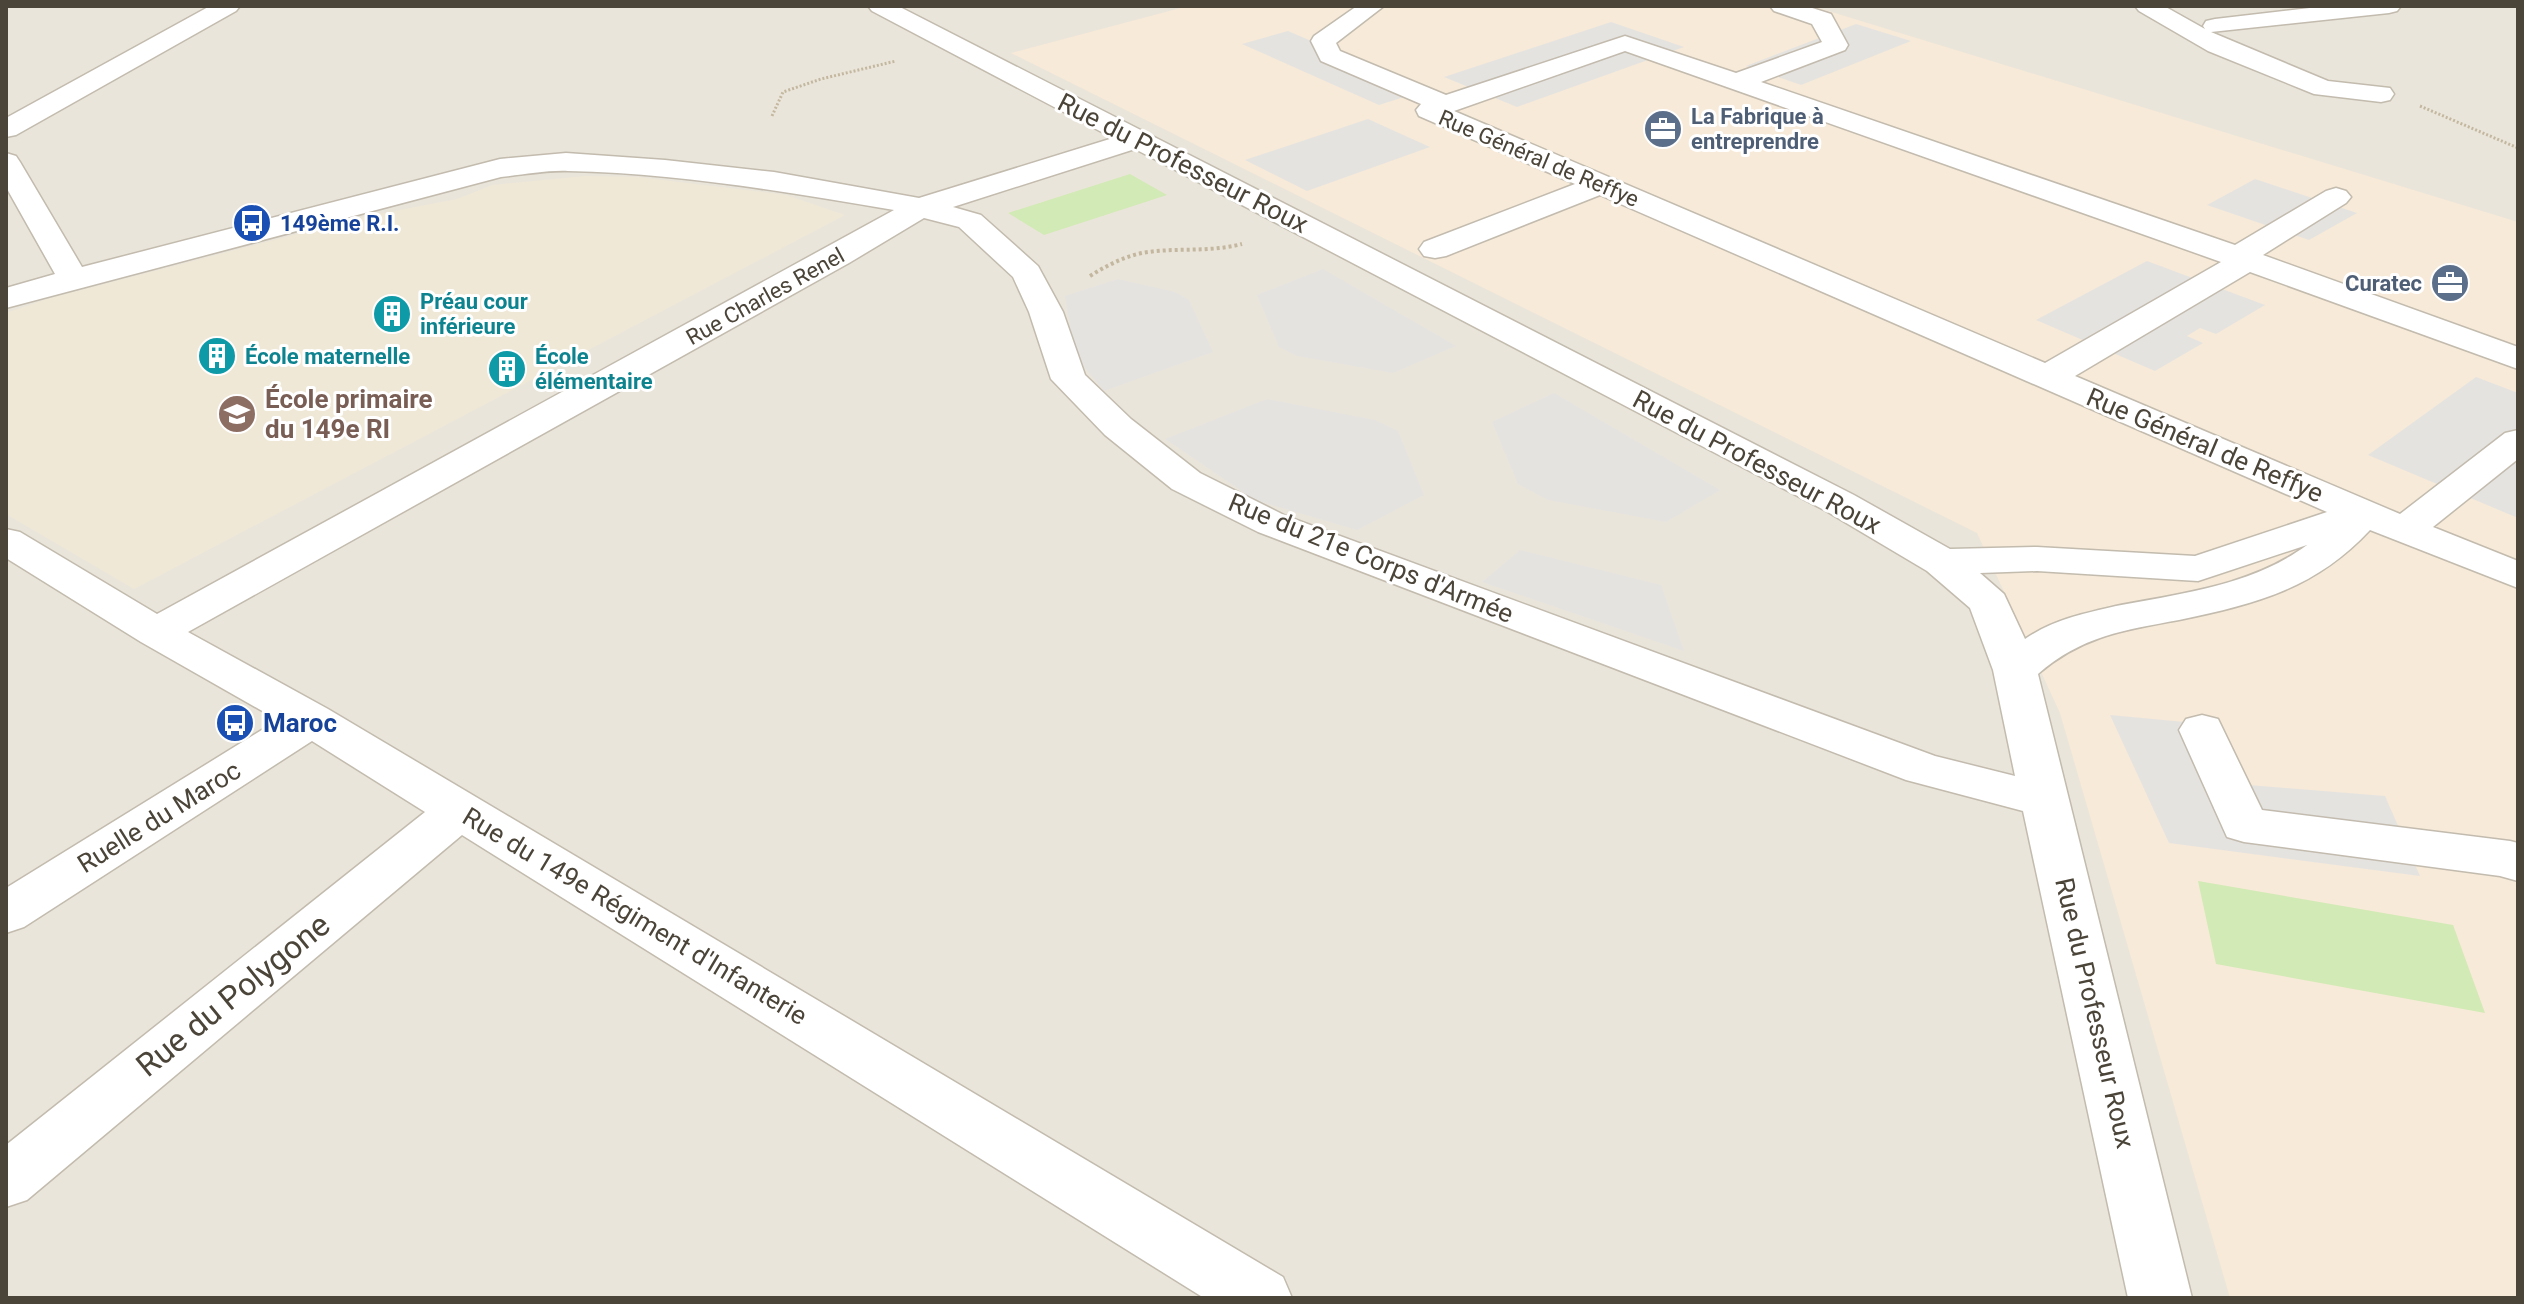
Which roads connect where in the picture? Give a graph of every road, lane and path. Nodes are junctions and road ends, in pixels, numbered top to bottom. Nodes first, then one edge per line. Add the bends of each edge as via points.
1 (228, 6) edge
2 (880, 6) edge
3 (1372, 6) edge
4 (1782, 6) edge
5 (2147, 6) edge
6 (2389, 6) edge
7 (2215, 26) dead end
8 (959, 47) junction
9 (1742, 70) junction
10 (2381, 94) joint
11 (1446, 105) junction
12 (772, 116) dead end
13 (6, 129) edge
14 (1138, 139) junction
15 (2518, 148) edge
16 (6, 162) edge
17 (1601, 184) junction
18 (2336, 197) dead end
19 (919, 208) junction
20 (1300, 224) junction
21 (1435, 249) dead end
22 (2242, 259) junction
23 (1090, 276) dead end
24 (73, 278) junction
25 (6, 298) edge
26 (2518, 359) edge
27 (2047, 377) junction
28 (2518, 441) edge
29 (2363, 513) junction
30 (2404, 530) junction
31 (12, 551) edge
32 (1942, 562) junction
33 (2518, 576) edge
34 (156, 632) junction
35 (2015, 670) junction
36 (312, 720) junction
37 (2202, 730) dead end
38 (2045, 800) junction
39 (460, 810) junction
40 (2518, 863) edge
41 (6, 913) edge
42 (6, 1181) edge
43 (1260, 1298) edge
44 (2160, 1298) edge

1 - 13 street
2 - 8 street, Rue du Professeur Roux
3 - 11 street via 1323,41 1330,56
4 - 9 street via 1822,19 1836,45 1777,67
5 - 10 street via 2217,46 2323,88
6 - 7 street
8 - 12 path via 783,92
8 - 14 street, Rue du Professeur Roux
9 - 11 street, Rue Général de Reffye via 1625,43
9 - 22 street, Rue Général de Reffye
10 - 15 path
11 - 17 street, Rue Général de Reffye via 1429,110
14 - 19 street, Rue Charles Renel
14 - 20 street, Rue du Professeur Roux
16 - 24 street
17 - 21 street
17 - 27 street, Rue Général de Reffye
18 - 22 street
19 - 24 street, Rue du 21e Corps d'Armée via 774,181 566,162 500,168
19 - 34 street, Rue Charles Renel
19 - 38 street, Rue du 21e Corps d'Armée via 970,221 1027,273 1069,379 1186,481 1272,524 1923,769
20 - 23 path via 1216,252 1132,256
20 - 32 street, Rue du Professeur Roux via 1840,503
22 - 26 street, Rue Général de Reffye
22 - 27 street, Rue Général de Reffye
24 - 25 street, Rue du 21e Corps d'Armée
27 - 29 street, Rue Général de Reffye
28 - 30 street
29 - 30 street, Rue Général de Reffye
29 - 32 street, Rue Général de Reffye via 2198,569 2037,559
29 - 35 street via 2342,539 2289,578 2224,599 2094,624 2053,640
30 - 33 street, Rue Général de Reffye
31 - 34 street, Rue du 149e Régiment d'Infanterie
32 - 35 street, Rue du Professeur Roux via 1989,603
34 - 36 street, Rue du 149e Régiment d'Infanterie
35 - 38 street, Rue du Professeur Roux
36 - 39 street, Rue du 149e Régiment d'Infanterie
36 - 41 street, Ruelle du Maroc
37 - 40 street via 2244,825
38 - 44 street, Rue du Professeur Roux
39 - 42 street, Rue du Polygone
39 - 43 street, Rue du 149e Régiment d'Infanterie

